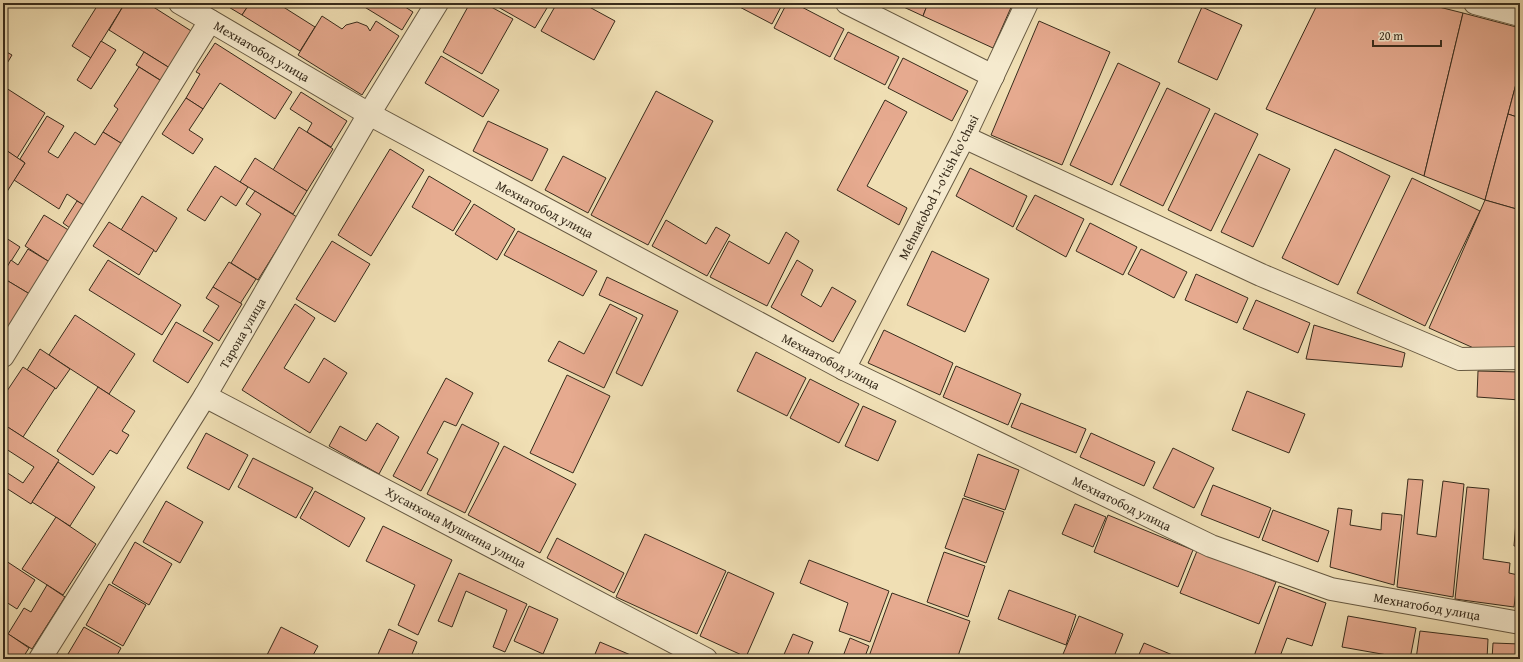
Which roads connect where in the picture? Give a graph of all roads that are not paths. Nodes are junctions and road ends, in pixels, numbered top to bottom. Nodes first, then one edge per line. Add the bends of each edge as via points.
1 (180, 3) edge
2 (437, 3) edge
3 (847, 3) edge
4 (1027, 3) edge
5 (1475, 3) edge
6 (1520, 15) edge
7 (210, 21) junction
8 (993, 76) junction
9 (369, 114) junction
10 (964, 137) junction
11 (3, 356) edge
12 (1520, 358) edge
13 (844, 369) junction
14 (205, 396) junction
15 (1520, 623) edge
16 (40, 659) edge
17 (706, 659) edge

1 - 7 street, Мехнатобод улица
2 - 9 street, Тарона улица
3 - 8 street
4 - 8 street, Mehnatobod 1-o'tish ko'chasi
5 - 6 street
7 - 9 street, Мехнатобод улица
7 - 11 street
8 - 10 street, Mehnatobod 1-o'tish ko'chasi
9 - 13 street, Мехнатобод улица
9 - 14 street, Тарона улица
10 - 12 street via 1262,275 1460,359
10 - 13 street, Mehnatobod 1-o'tish ko'chasi
13 - 15 street, Мехнатобод улица via 1211,546 1332,589
14 - 16 street, Тарона улица
14 - 17 street, Хусанхона Мушкина улица

